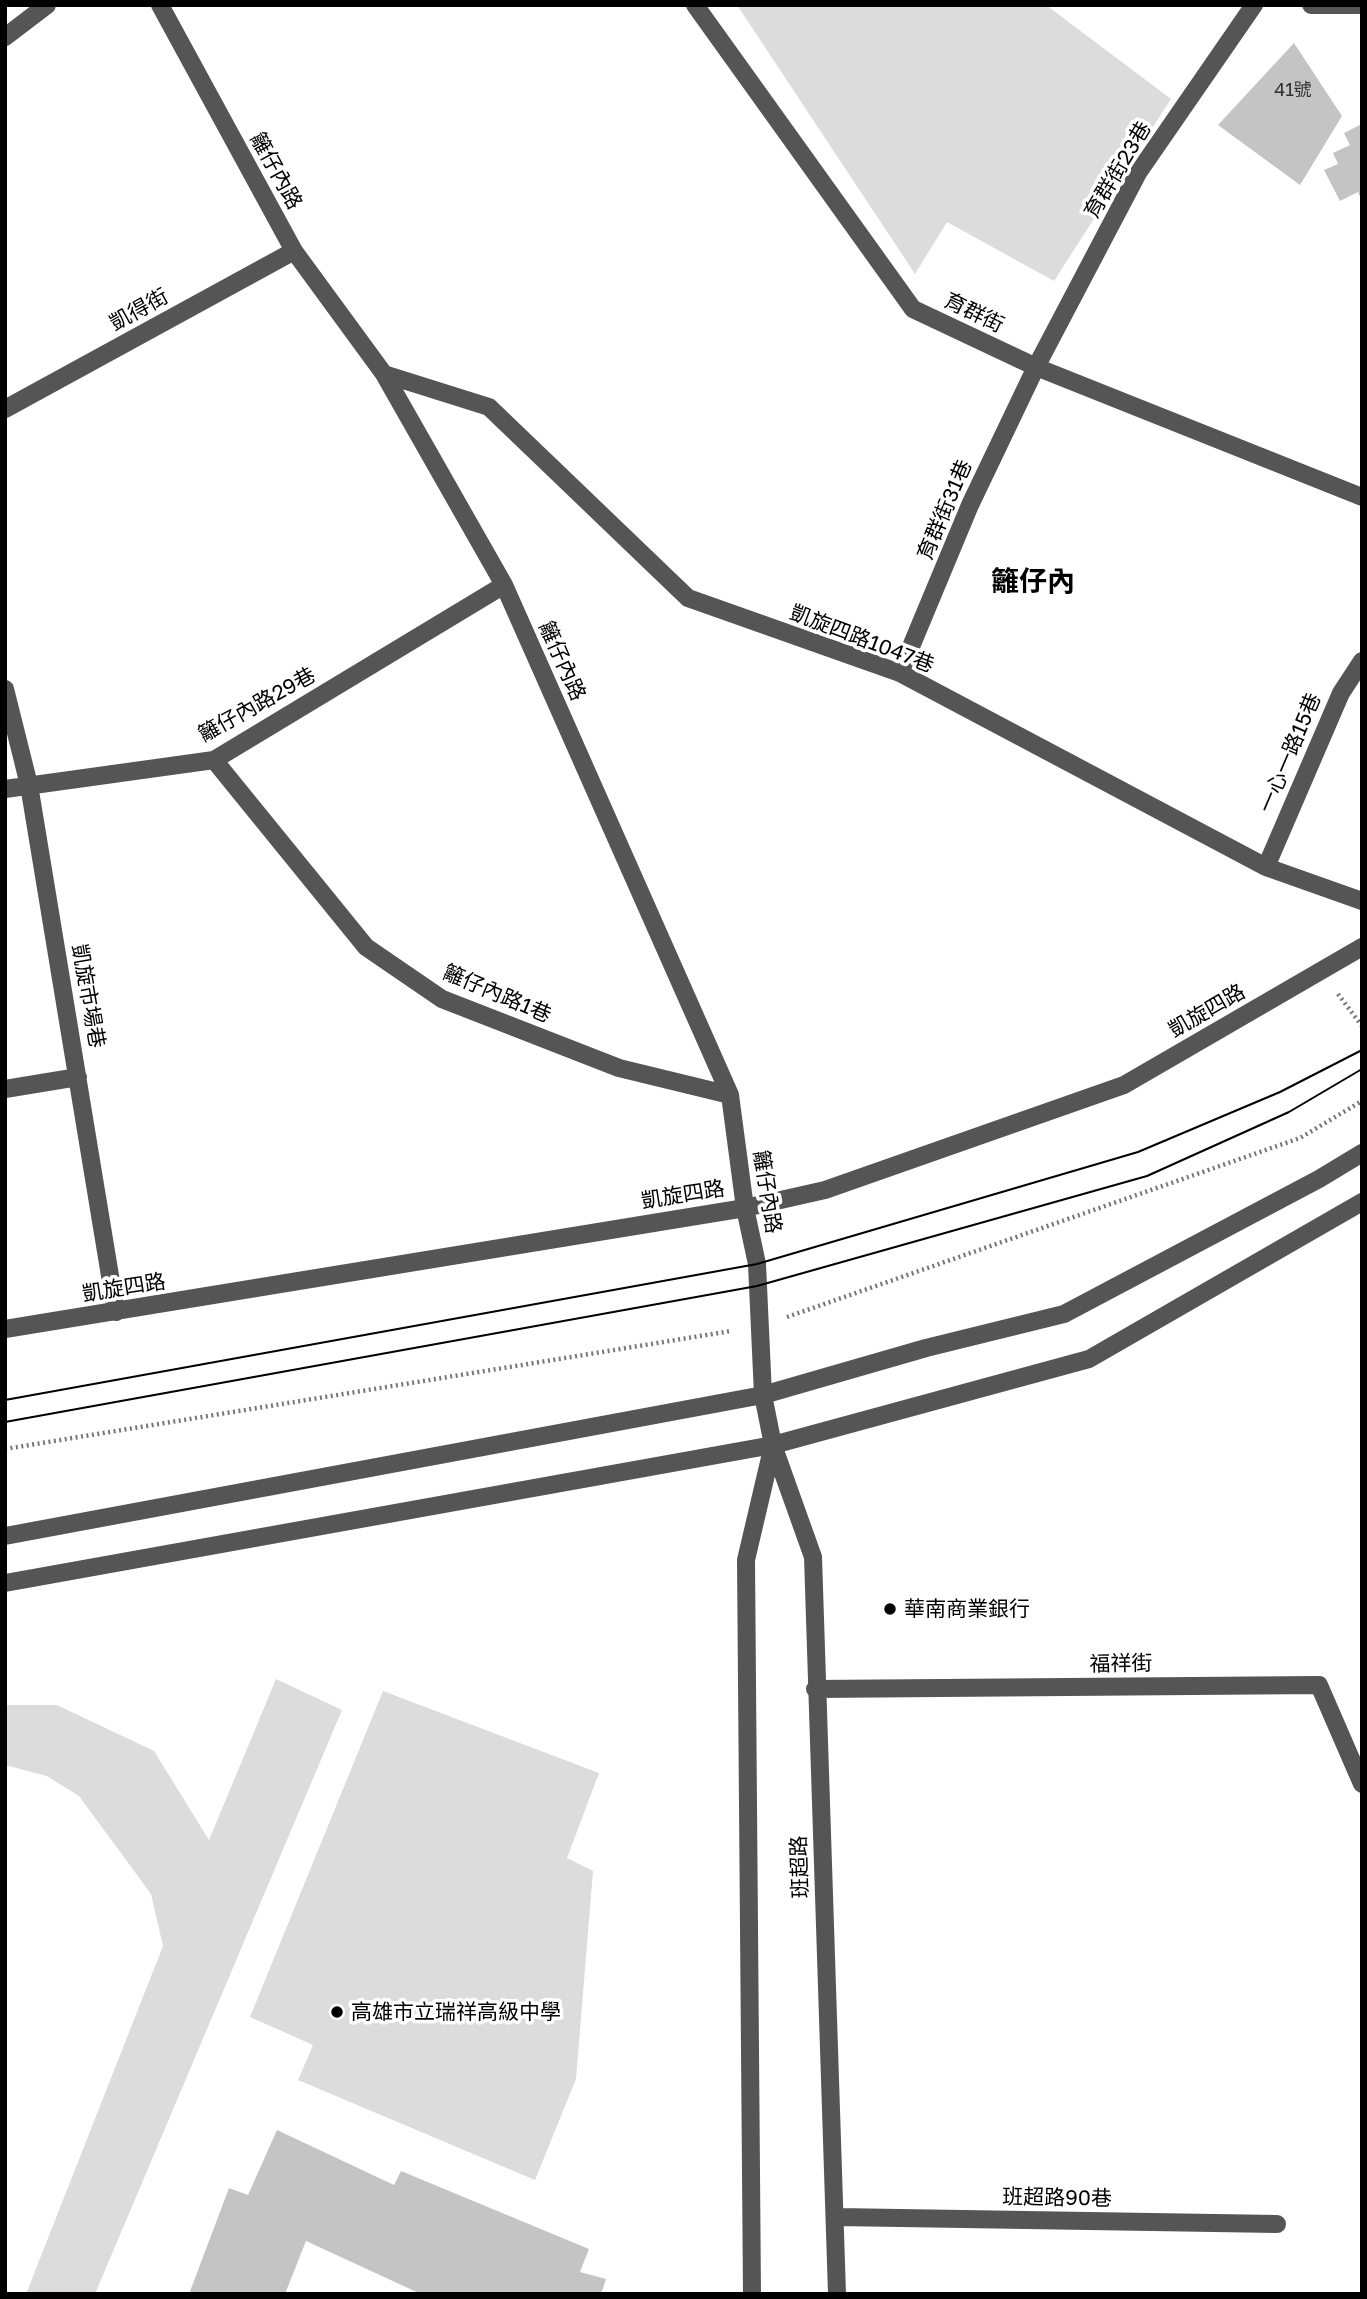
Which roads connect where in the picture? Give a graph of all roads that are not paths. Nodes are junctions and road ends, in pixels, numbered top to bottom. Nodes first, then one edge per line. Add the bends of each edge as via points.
1 (47, 5) edge
2 (160, 5) edge
3 (695, 5) edge
4 (1254, 5) edge
5 (1311, 5) edge
6 (1359, 5) edge
7 (5, 37) edge
8 (294, 251) junction
9 (1036, 368) junction
10 (384, 374) junction
11 (5, 409) edge
12 (1362, 498) edge
13 (504, 585) junction
14 (1362, 661) edge
15 (900, 673) junction
16 (5, 689) edge
17 (214, 760) junction
18 (29, 785) junction
19 (5, 789) edge
20 (1266, 867) junction
21 (1362, 901) edge
22 (1362, 947) edge
23 (78, 1077) junction
24 (5, 1089) edge
25 (730, 1094) junction
26 (1362, 1153) edge
27 (1362, 1202) edge
28 (745, 1208) junction
29 (116, 1312) junction
30 (5, 1329) edge
31 (763, 1395) junction
32 (773, 1445) junction
33 (5, 1536) edge
34 (5, 1583) edge
35 (815, 1689) junction
36 (1362, 1784) edge
37 (837, 2217) junction
38 (1277, 2224) dead end
39 (752, 2294) edge
40 (837, 2294) edge

1 - 7 street
2 - 8 street, 籬仔內路
3 - 9 street, 育群街 via 913,309
4 - 9 street, 育群街23巷 via 1138,173
5 - 6 street
8 - 10 street, 籬仔內路
8 - 11 street, 凱得街
9 - 12 street, 育群街
9 - 15 street, 育群街31巷 via 970,505
10 - 13 street, 籬仔內路
10 - 15 street, 凱旋四路1047巷 via 489,407 688,598
13 - 17 street, 籬仔內路29巷
13 - 25 street, 籬仔內路
14 - 20 street, 一心一路15巷 via 1341,693
15 - 20 street, 凱旋四路1047巷
16 - 18 street, 凱旋市場巷
17 - 18 street, 籬仔內路29巷
17 - 25 street, 籬仔內路1巷 via 366,947 442,999 619,1068
18 - 19 street, 籬仔內路29巷
18 - 23 street, 凱旋市場巷
20 - 21 street, 凱旋四路1047巷
22 - 28 street, 凱旋四路 via 1124,1085 825,1190
23 - 24 street
23 - 29 street, 凱旋市場巷
25 - 28 street, 籬仔內路
26 - 31 street via 1064,1314
27 - 32 street via 1089,1359
28 - 29 street, 凱旋四路
28 - 31 street, 籬仔內路 via 757,1264
29 - 30 street, 凱旋四路
31 - 32 street, 班超路
31 - 33 street
32 - 34 street
32 - 35 street, 班超路 via 813,1557
32 - 39 street, 班超路 via 746,1560
35 - 36 street, 福祥街 via 1319,1685
35 - 37 street, 班超路
37 - 38 street, 班超路90巷
37 - 40 street, 班超路

